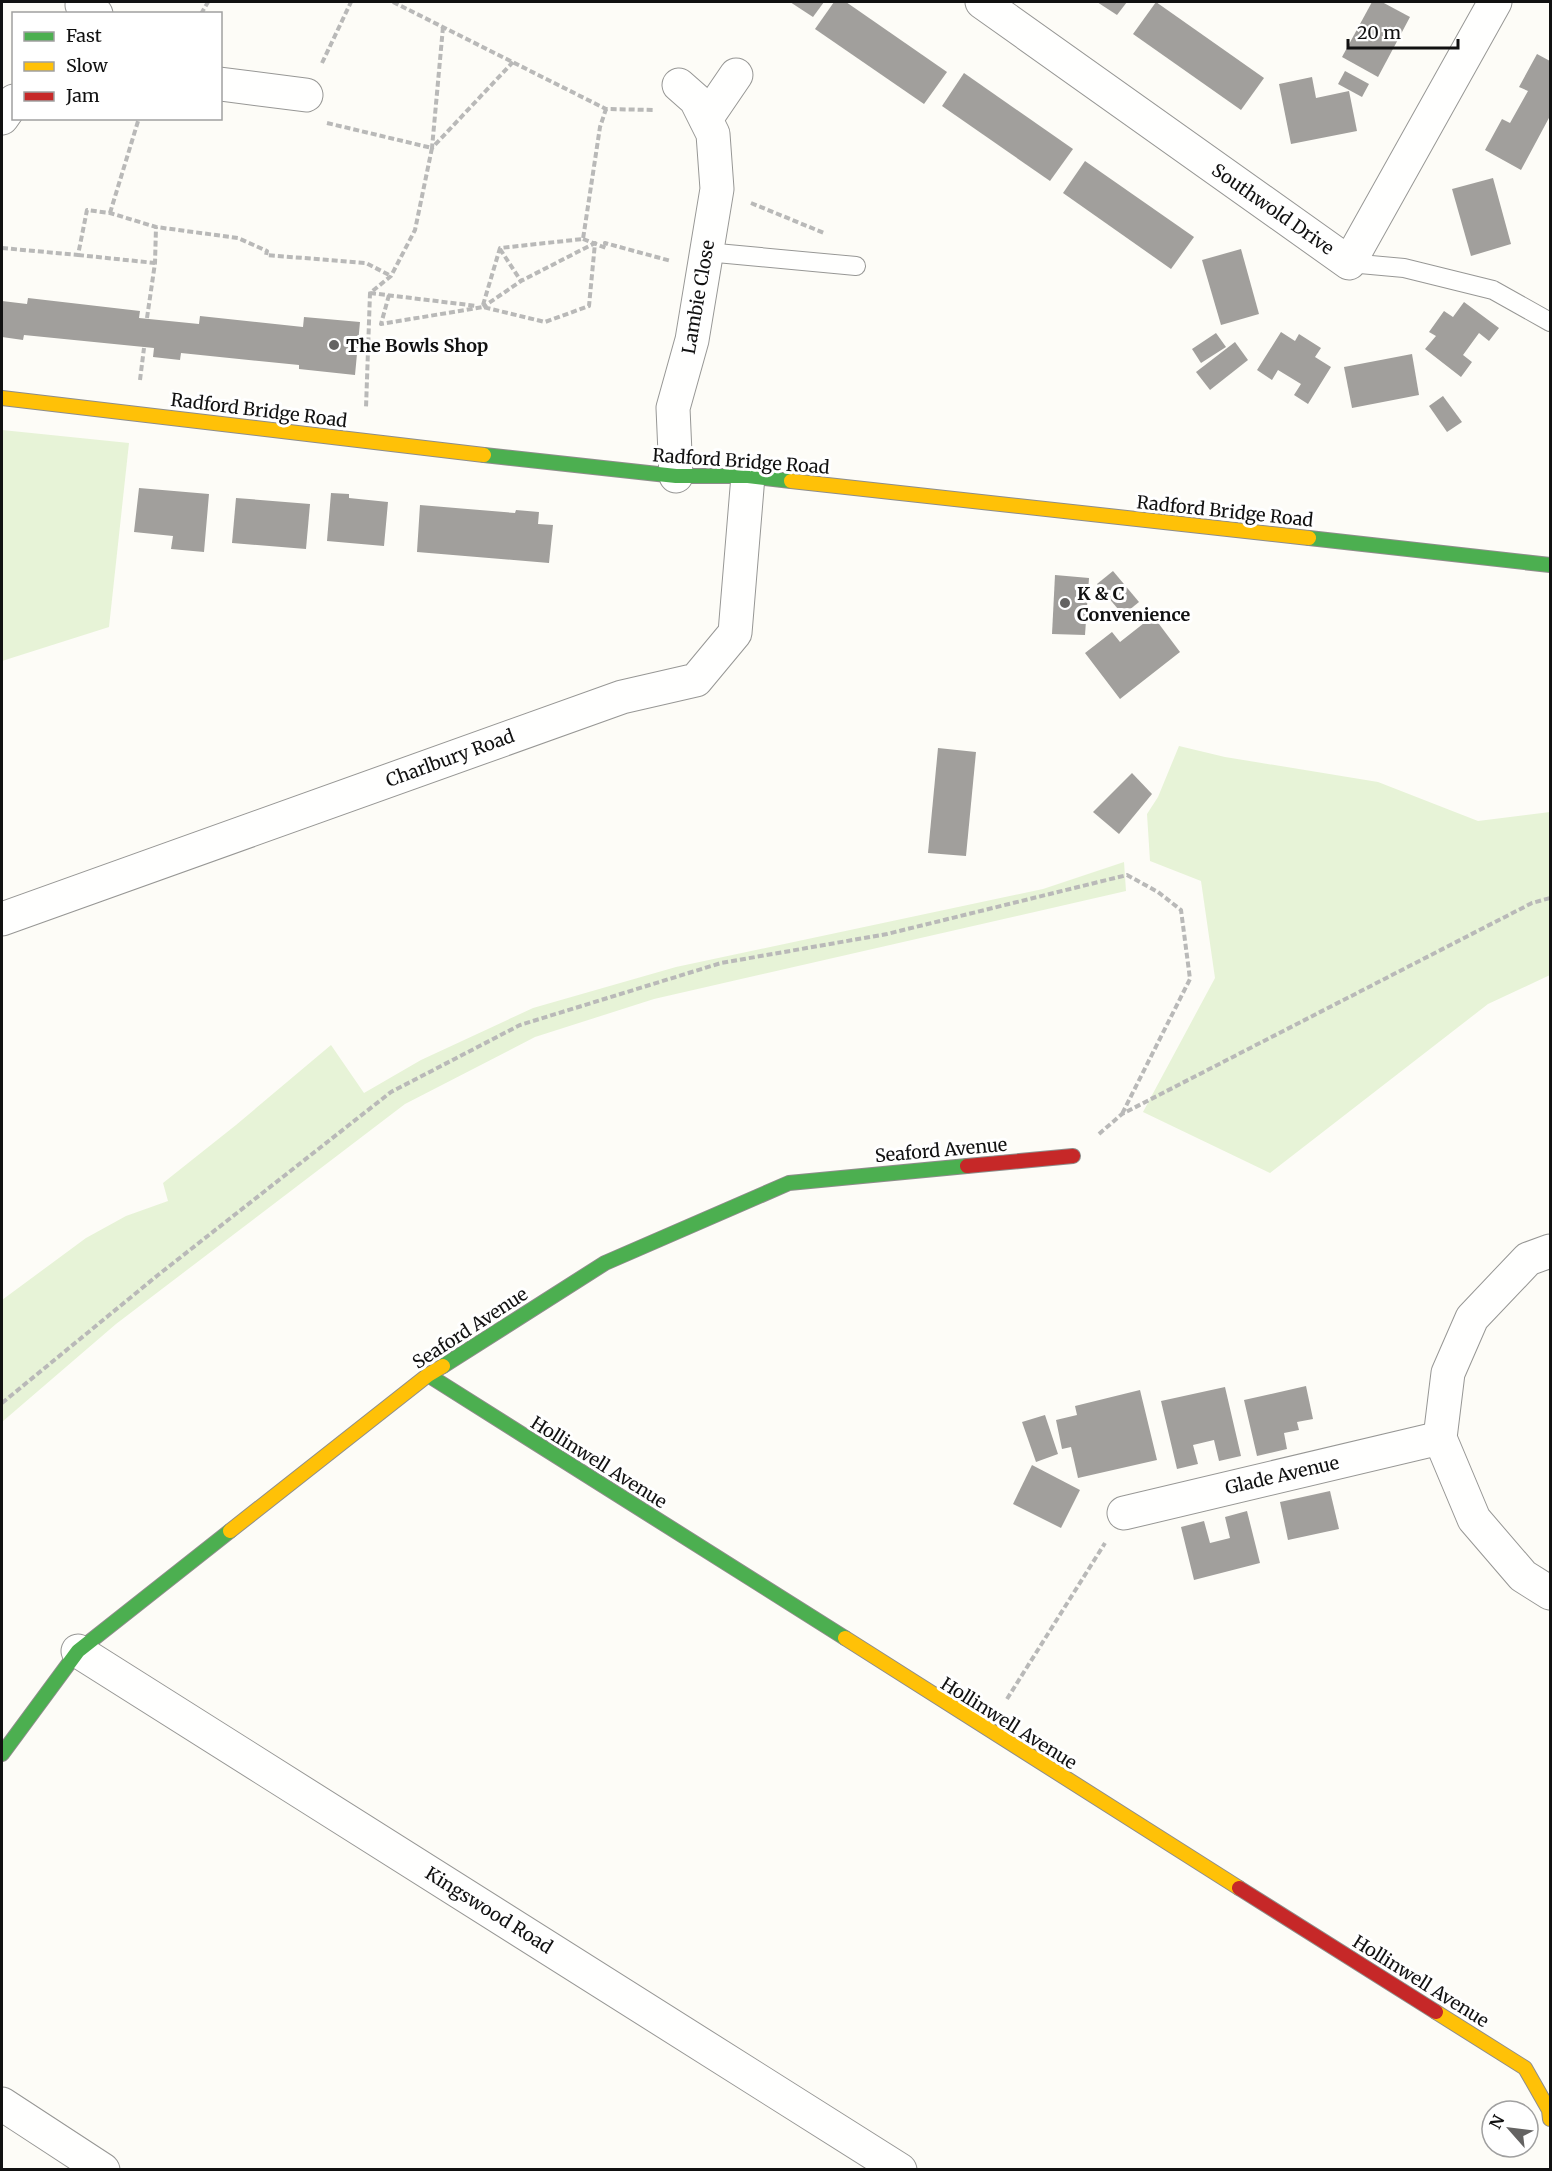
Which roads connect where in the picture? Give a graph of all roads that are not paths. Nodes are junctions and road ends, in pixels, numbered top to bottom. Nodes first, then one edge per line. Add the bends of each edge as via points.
1 (982, 2) edge
2 (1495, 2) edge
3 (736, 75) dead end
4 (222, 84) edge
5 (306, 95) road end
6 (12, 104) edge
7 (2, 118) edge
8 (704, 261) junction
9 (1349, 263) junction
10 (856, 266) dead end
11 (1551, 322) edge
12 (2, 398) edge
13 (676, 476) junction
14 (748, 476) junction
15 (1551, 565) edge
16 (2, 919) edge
17 (1073, 1156) road end
18 (1551, 1251) edge
19 (428, 1375) junction
20 (1440, 1438) junction
21 (1124, 1513) road end
22 (1551, 1593) edge
23 (78, 1651) junction
24 (2, 1754) edge
25 (2, 2104) edge
26 (1551, 2119) edge
27 (103, 2169) edge
28 (900, 2169) edge

1 - 9 street, Southwold Drive
2 - 9 street, Southwold Drive
3 - 8 street, Lambie Close via 694,101 713,134 717,189
4 - 5 street
6 - 7 street
8 - 10 lane
8 - 13 street, Lambie Close via 692,340 673,408
9 - 11 lane via 1404,268 1493,290
12 - 13 street, Radford Bridge Road
13 - 14 street, Radford Bridge Road
14 - 15 street, Radford Bridge Road
14 - 16 street, Charlbury Road via 735,633 696,680 622,697
17 - 19 street, Seaford Avenue via 789,1183 605,1263
18 - 20 street via 1528,1259 1472,1318 1448,1373
19 - 23 street, Seaford Avenue
19 - 26 street, Hollinwell Avenue via 1525,2068
20 - 21 street, Glade Avenue
20 - 22 street via 1474,1519 1523,1576
23 - 24 street, Seaford Avenue
23 - 28 street, Kingswood Road
25 - 27 street

